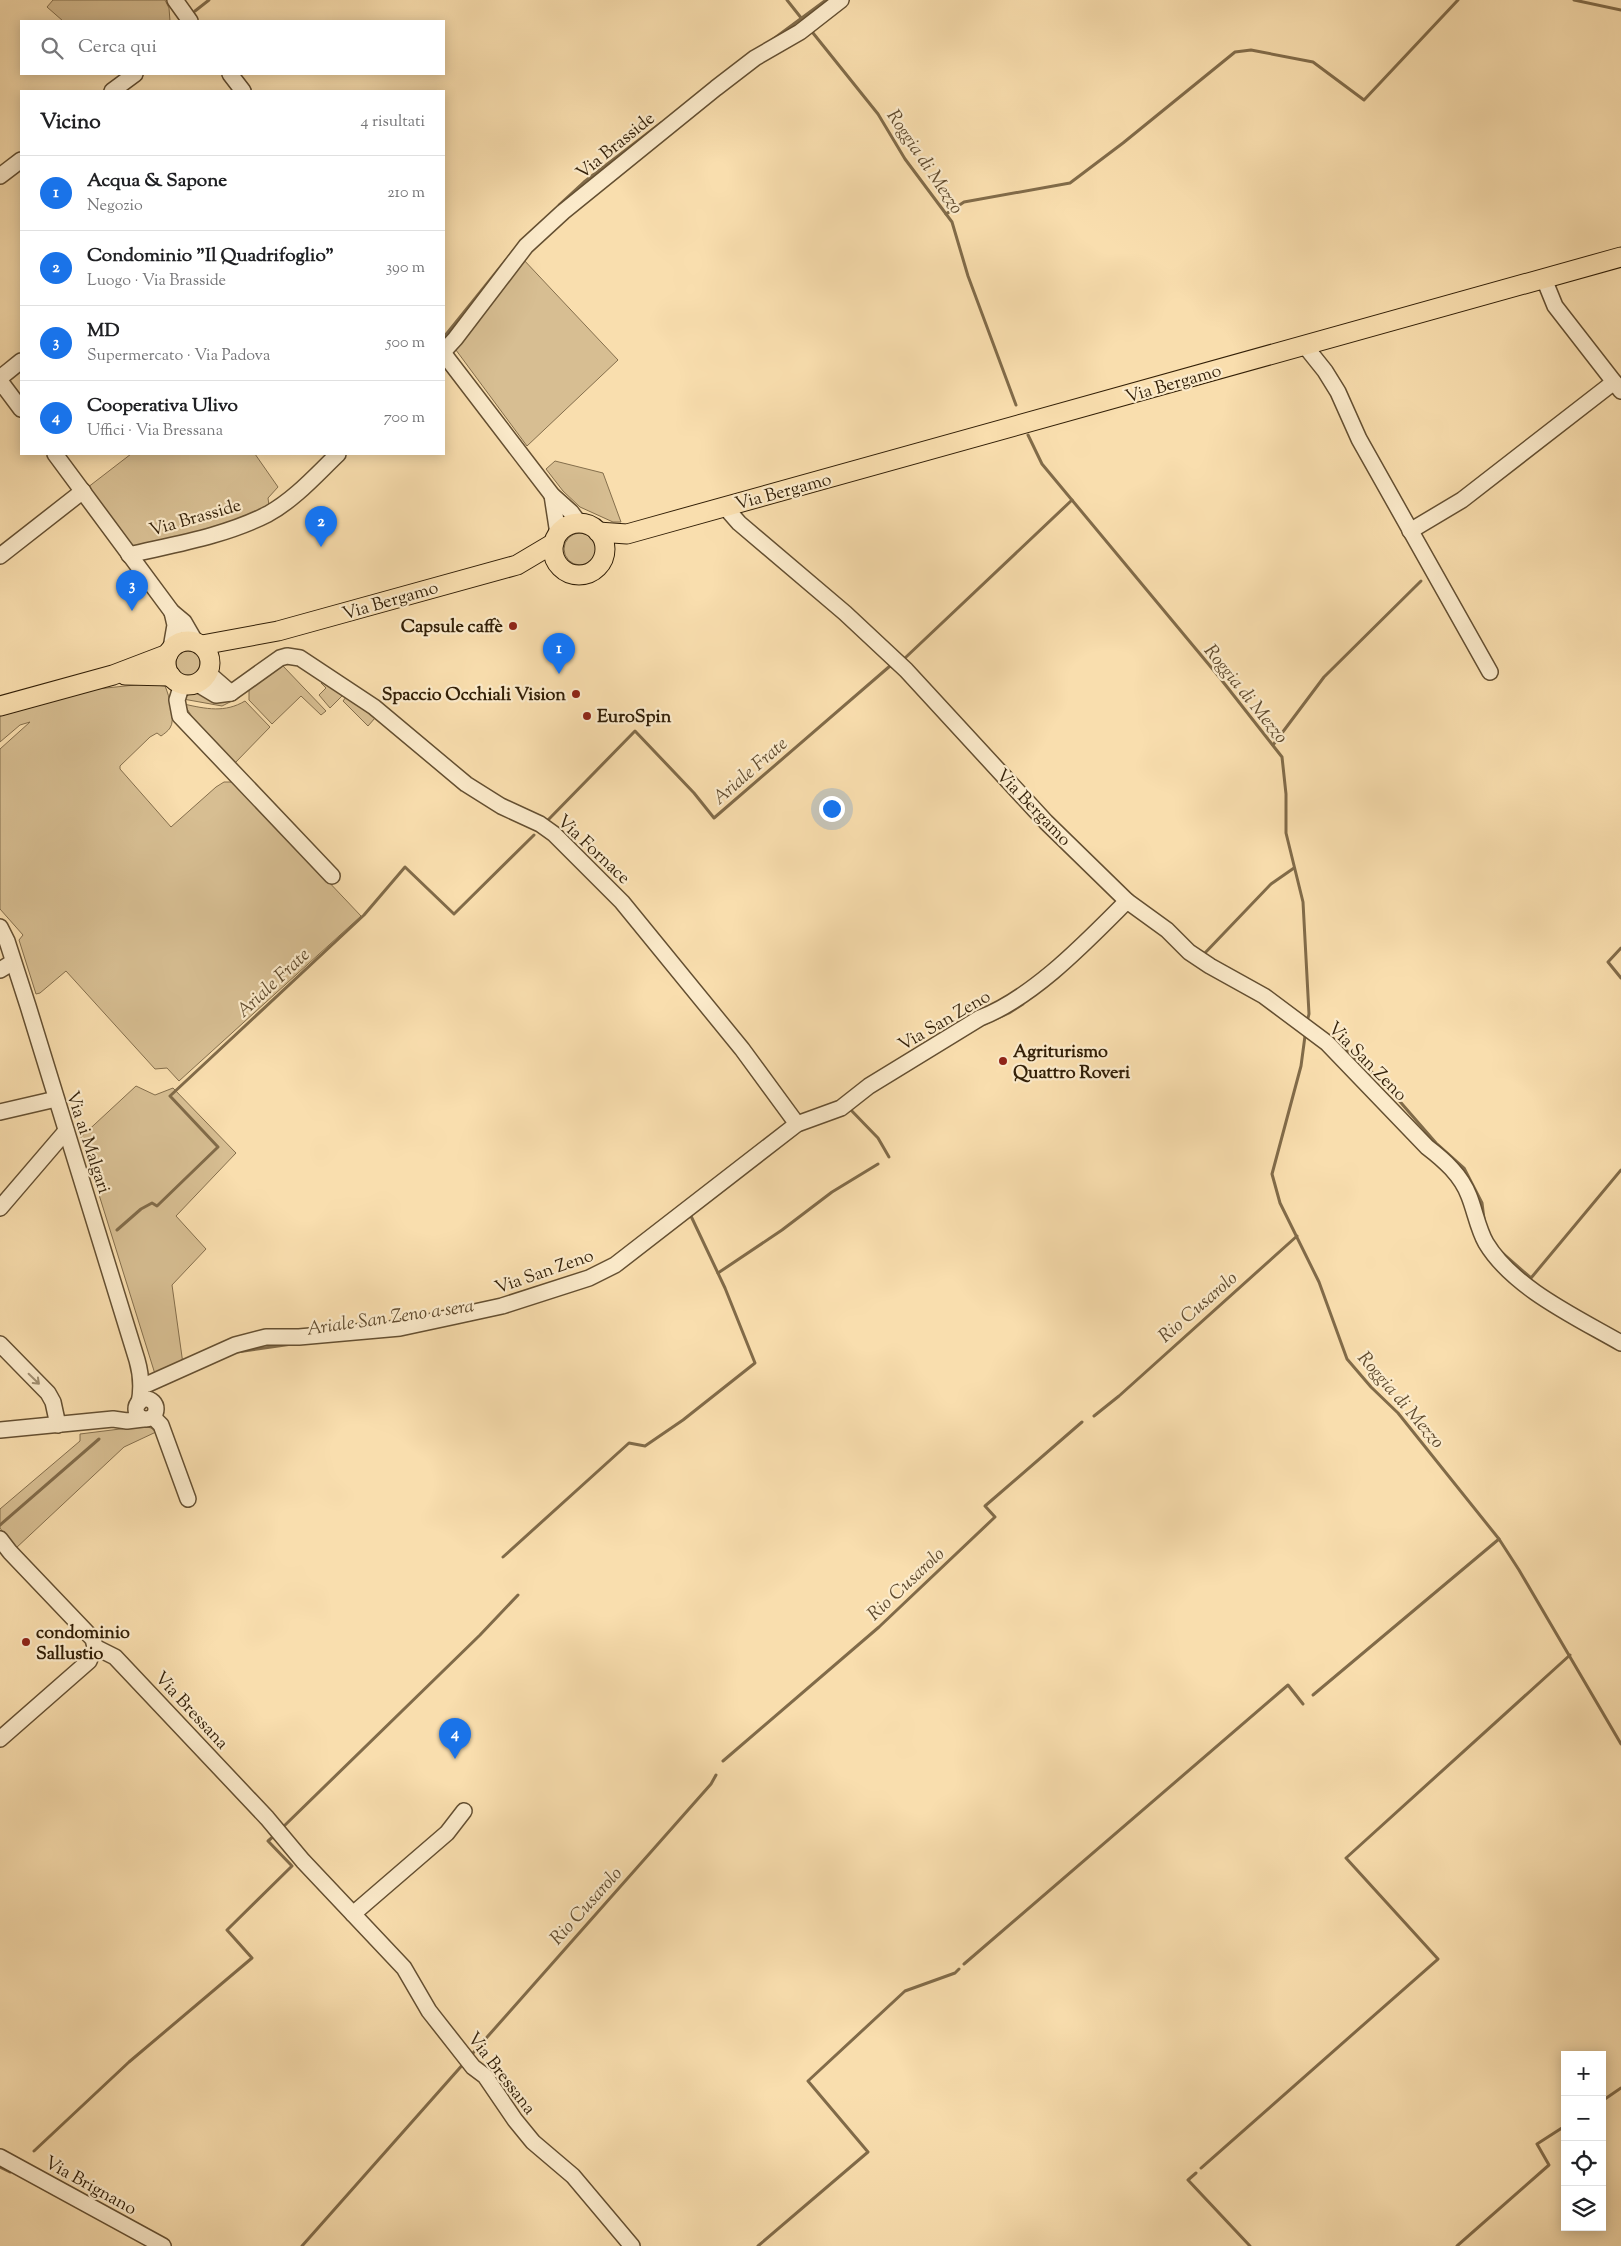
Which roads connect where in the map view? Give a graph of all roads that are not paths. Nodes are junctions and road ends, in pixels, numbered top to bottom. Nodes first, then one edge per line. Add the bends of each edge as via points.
1 (174, 0) edge
2 (841, 0) edge
3 (189, 20) edge
4 (134, 75) edge
5 (231, 75) edge
6 (120, 89) edge
7 (242, 90) edge
8 (20, 161) edge
9 (0, 176) edge
10 (1621, 257) edge
11 (1544, 279) junction
12 (1305, 346) junction
13 (445, 351) edge
14 (445, 353) edge
15 (20, 362) edge
16 (0, 379) edge
17 (1618, 387) edge
18 (20, 408) edge
19 (55, 455) edge
20 (337, 455) edge
21 (83, 492) junction
22 (552, 495) junction
23 (725, 507) junction
24 (579, 523) junction
25 (1410, 531) junction
26 (598, 532) junction
27 (627, 534) junction
28 (556, 546) junction
29 (605, 554) junction
30 (129, 555) junction
31 (0, 556) edge
32 (172, 612) junction
33 (263, 635) junction
34 (198, 643) junction
35 (170, 651) junction
36 (1490, 672) dead end
37 (113, 675) junction
38 (193, 675) junction
39 (0, 706) edge
40 (332, 876) dead end
41 (1127, 901) junction
42 (0, 927) edge
43 (13, 962) junction
44 (0, 970) edge
45 (56, 1099) junction
46 (0, 1112) edge
47 (797, 1124) junction
48 (66, 1131) junction
49 (0, 1208) edge
50 (1621, 1343) edge
51 (0, 1344) edge
52 (140, 1370) junction
53 (148, 1384) junction
54 (145, 1409) junction
55 (58, 1425) junction
56 (0, 1430) edge
57 (188, 1499) dead end
58 (0, 1539) edge
59 (95, 1647) junction
60 (0, 1739) edge
61 (464, 1810) dead end
62 (353, 1914) junction
63 (0, 2157) edge
64 (163, 2246) edge
65 (632, 2246) edge

1 - 3 street
2 - 13 street, Via Brasside via 800,32 755,58 563,212 526,246
4 - 6 street
5 - 7 street
8 - 9 street
10 - 11 main road, Via Bergamo
11 - 12 main road, Via Bergamo
11 - 17 street via 1555,306
12 - 23 main road, Via Bergamo
12 - 25 street via 1338,392 1359,439
14 - 22 street
15 - 16 street
16 - 18 street
17 - 25 street via 1462,500
19 - 21 street
20 - 30 street, Via Brasside via 297,494 267,514 224,532
21 - 30 street
21 - 31 street
22 - 24 street via 572,512
22 - 28 street
23 - 27 main road, Via Bergamo
23 - 41 street, Via Bergamo via 906,670 1046,822
24 - 26 main road, Via Bergamo
24 - 28 main road, Via Bergamo via 567,526
25 - 36 street
26 - 27 main road, Via Bergamo
26 - 29 main road
27 - 29 main road, Via Bergamo
28 - 29 main road, Via Bergamo via 568,573 576,575 585,575 598,567
28 - 33 main road, Via Bergamo via 517,564
30 - 32 street
32 - 34 street via 184,622
32 - 35 street via 175,625
33 - 34 main road, Via Bergamo
33 - 38 main road, Via Bergamo via 231,650
34 - 35 main road, Via Bergamo via 182,641
34 - 38 main road via 209,656
35 - 37 main road, Via Bergamo
35 - 38 main road via 167,669
37 - 38 main road, Via Bergamo
37 - 39 main road, Via Bergamo
38 - 40 street via 178,700 180,716
38 - 47 street, Via Fornace via 231,693 280,658 300,658 370,704 466,784 554,834 622,902 742,1049
41 - 47 street, Via San Zeno via 1086,942 1030,989 999,1010 980,1018 877,1081 841,1108
41 - 50 street, Via San Zeno via 1149,915 1189,952 1264,996 1327,1043 1457,1175 1468,1194 1486,1242 1500,1261 1523,1283
42 - 43 street, Via ai Malgari
43 - 44 street
43 - 45 street, Via ai Malgari
45 - 46 street
45 - 48 street, Via ai Malgari
47 - 53 street, Via San Zeno via 615,1265 589,1278 502,1306 400,1328 266,1337 235,1345
48 - 49 street
48 - 52 street, Via ai Malgari
51 -> 55 street via 48,1393
52 - 53 street
52 - 54 street
53 - 54 street
54 - 55 street via 123,1410 113,1418
54 - 57 street via 161,1425
55 - 56 street
58 - 59 street via 94,1639
59 - 60 street via 89,1661
59 - 62 street, Via Bressana via 116,1656
61 - 62 street via 448,1833
62 - 65 street, Via Bressana via 404,1968 429,2011 485,2076 521,2128 573,2176
63 - 64 street, Via Brignano

